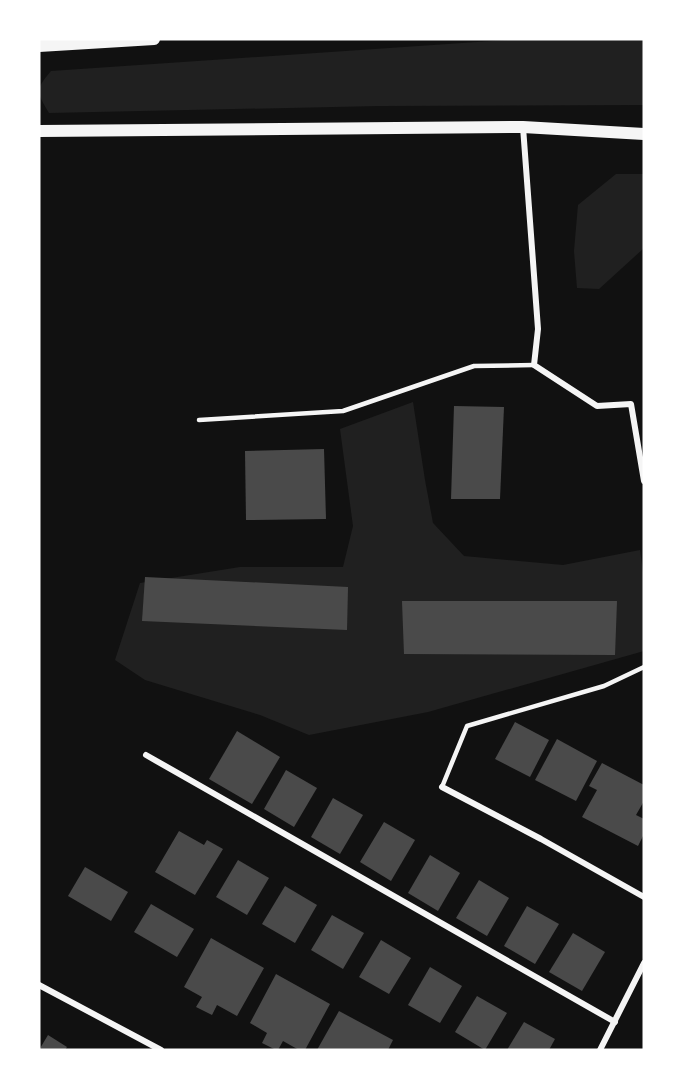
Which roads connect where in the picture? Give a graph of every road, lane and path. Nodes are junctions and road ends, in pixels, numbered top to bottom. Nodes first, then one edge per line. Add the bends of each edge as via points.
1 (154, 39) edge
2 (39, 46) edge
3 (523, 127) junction
4 (39, 131) edge
5 (644, 134) edge
6 (534, 365) junction
7 (199, 420) dead end
8 (644, 481) edge
9 (644, 667) edge
10 (147, 755) dead end
11 (442, 787) joint
12 (644, 897) edge
13 (644, 963) edge
14 (39, 985) edge
15 (615, 1022) junction
16 (161, 1050) edge
17 (600, 1050) edge

1 - 2 main road
3 - 4 main road
3 - 5 main road
3 - 6 street via 538,330
6 - 7 lane via 474,366 343,411
6 - 8 street via 597,405 631,404
9 - 11 lane via 604,686 467,726
10 - 15 street
11 - 12 street
13 - 15 street
14 - 16 street
15 - 17 street

